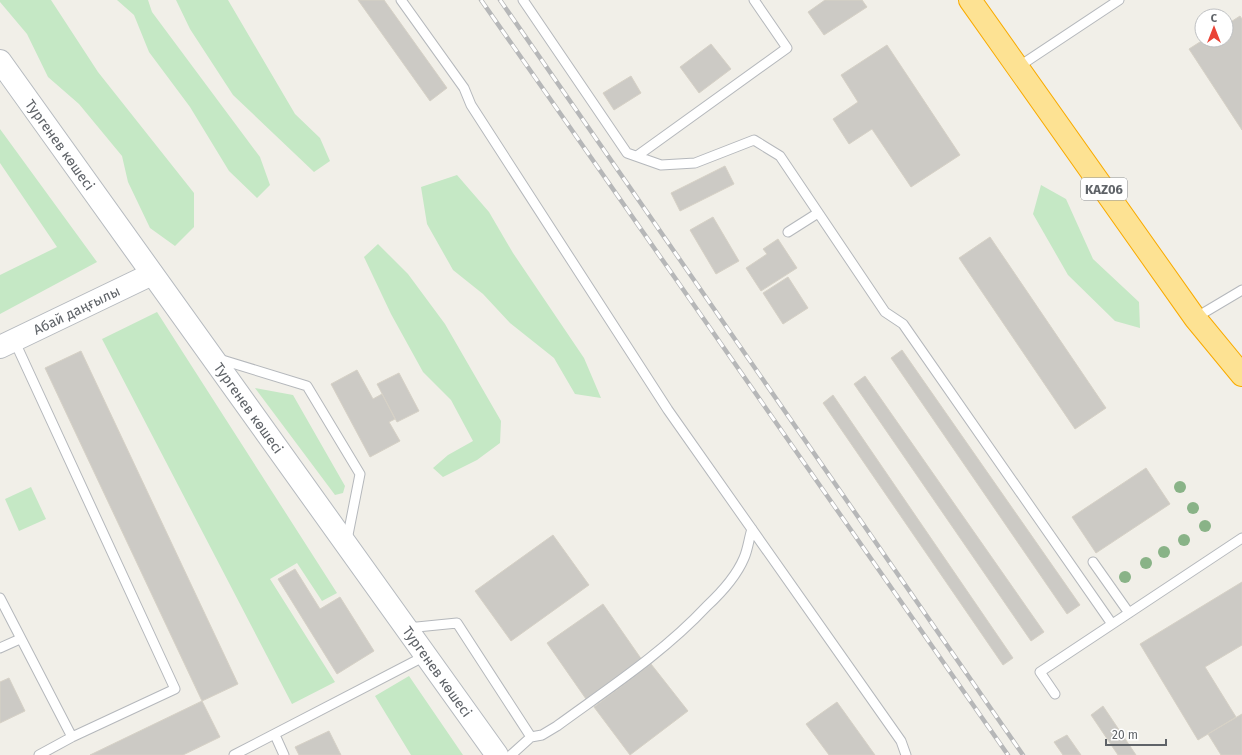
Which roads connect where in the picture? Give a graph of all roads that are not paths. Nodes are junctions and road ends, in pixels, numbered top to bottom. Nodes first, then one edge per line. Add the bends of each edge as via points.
1 (402, 0) edge
2 (523, 0) edge
3 (754, 0) edge
4 (970, 0) edge
5 (1120, 0) edge
6 (0, 61) edge
7 (1018, 68) junction
8 (637, 156) junction
9 (818, 213) junction
10 (788, 232) dead end
11 (152, 274) junction
12 (1242, 290) edge
13 (1195, 318) junction
14 (7, 343) edge
15 (212, 357) junction
16 (1242, 375) edge
17 (752, 529) junction
18 (1242, 538) edge
19 (346, 545) junction
20 (1093, 562) dead end
21 (0, 598) edge
22 (1129, 613) junction
23 (1112, 624) junction
24 (405, 628) junction
25 (20, 639) junction
26 (0, 648) edge
27 (425, 656) junction
28 (1055, 694) dead end
29 (275, 735) junction
30 (72, 737) junction
31 (530, 737) junction
32 (40, 755) edge
33 (234, 755) edge
34 (284, 755) edge
35 (497, 755) edge
36 (511, 755) edge
37 (906, 755) edge

1 - 17 lane via 464,88 472,105 668,410
2 - 8 lane via 628,153
3 - 8 lane via 787,48
4 - 7 highway, KАZ06
5 - 7 lane
6 - 11 main road, Тургенев көшесі
7 - 13 highway, KАZ06
8 - 9 lane via 660,165 695,163 754,140 780,156
9 - 10 lane
9 - 23 lane via 885,312 903,324
11 - 14 main road, Абай даңғылы
11 - 15 main road, Тургенев көшесі
12 - 13 lane
13 - 16 highway, KАZ06
14 - 30 lane via 175,689
15 - 19 main road, Тургенев көшесі
15 - 19 lane via 306,386 360,474
17 - 31 lane via 745,557 735,574 725,589 688,626 651,657 557,726 542,735
17 - 37 lane via 901,741
18 - 22 lane
19 - 24 main road, Тургенев көшесі
20 - 22 lane
21 - 25 lane
22 - 23 lane
23 - 28 lane via 1040,672
24 - 27 main road, Тургенев көшесі
24 - 31 lane via 457,624
25 - 26 lane
25 - 30 lane
27 - 29 lane
27 - 35 main road, Тургенев көшесі
29 - 33 lane
29 - 34 lane
30 - 32 lane
31 - 36 lane

